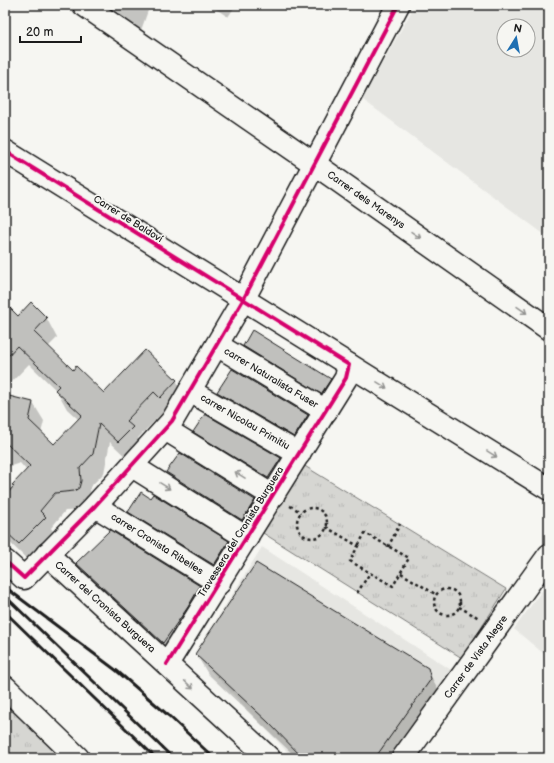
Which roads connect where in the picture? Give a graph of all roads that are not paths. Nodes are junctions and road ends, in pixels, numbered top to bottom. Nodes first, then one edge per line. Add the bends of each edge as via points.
1 (84, 5) edge
2 (393, 7) edge
3 (5, 151) edge
4 (316, 164) junction
5 (243, 300) junction
6 (549, 329) edge
7 (217, 345) junction
8 (349, 365) junction
9 (190, 391) junction
10 (326, 411) junction
11 (165, 429) junction
12 (299, 454) junction
13 (132, 466) junction
14 (549, 489) edge
15 (279, 499) junction
16 (95, 506) junction
17 (247, 538) junction
18 (47, 554) junction
19 (549, 555) edge
20 (5, 561) edge
21 (219, 583) junction
22 (167, 664) junction
23 (5, 687) edge
24 (78, 758) edge
25 (269, 758) edge
26 (403, 758) edge

1 - 4 street, Carrer dels Marenys
2 - 4 street
3 - 5 street, Carrer de Baldoví
4 - 5 street
4 -> 6 street, Carrer dels Marenys
5 - 7 street
5 - 8 street, Carrer de Baldoví
7 - 9 street
7 - 10 street, carrer Naturalista Fuser
8 - 10 street, Travessera del Cronista Burguera via 346,378
8 -> 14 street, Carrer de Baldoví
9 - 11 street
9 - 12 street, carrer Nicolau Primitiu
10 - 12 street, Travessera del Cronista Burguera
11 - 13 street
15 -> 11 street
12 - 15 street, Travessera del Cronista Burguera
13 - 16 street
13 -> 17 street
15 - 17 street, Travessera del Cronista Burguera
16 - 18 street
16 - 21 street, carrer Cronista Ribelles
17 - 21 street, Travessera del Cronista Burguera
18 - 20 street via 24,578
18 - 22 street, Carrer del Cronista Burguera
19 - 26 street, Carrer de Vista Alegre
21 - 22 street, Travessera del Cronista Burguera
22 -> 25 street, Carrer del Cronista Burguera
23 - 24 street

